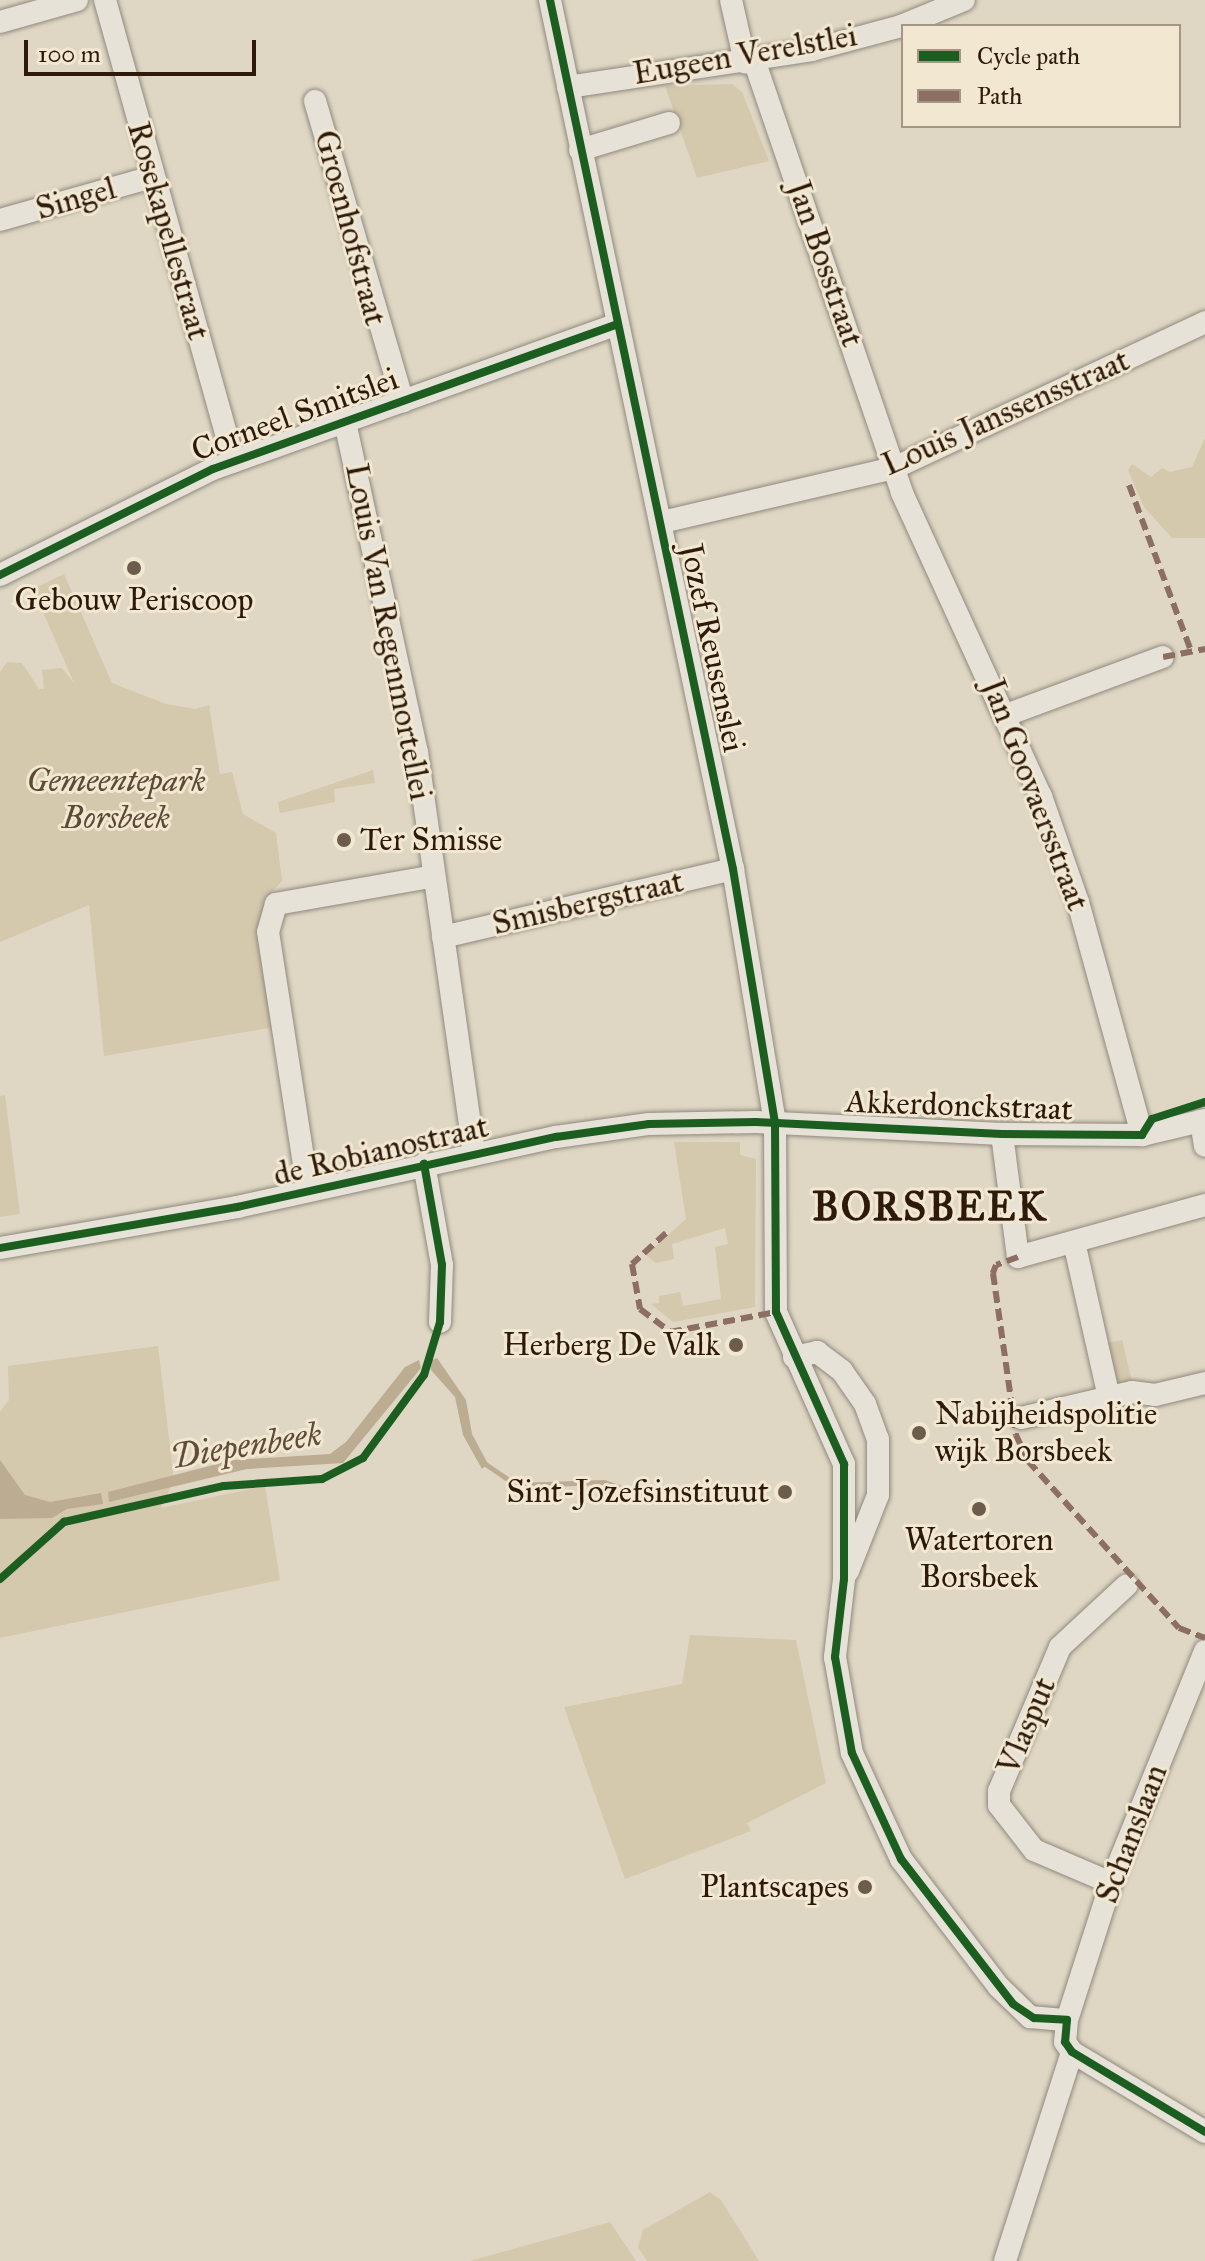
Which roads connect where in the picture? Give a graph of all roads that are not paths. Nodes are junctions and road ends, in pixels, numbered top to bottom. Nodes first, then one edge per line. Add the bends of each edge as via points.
1 (77, 0) edge
2 (105, 0) edge
3 (550, 0) edge
4 (731, 0) edge
5 (964, 0) edge
6 (0, 22) edge
7 (906, 24) edge
8 (901, 26) edge
9 (750, 61) junction
10 (568, 87) junction
11 (315, 101) dead end
12 (669, 123) dead end
13 (580, 150) junction
14 (152, 177) junction
15 (0, 220) edge
16 (1205, 322) edge
17 (617, 324) junction
18 (403, 401) junction
19 (345, 422) junction
20 (234, 461) junction
21 (894, 468) junction
22 (662, 522) junction
23 (0, 575) edge
24 (1163, 657) dead end
25 (1006, 715) junction
26 (733, 869) junction
27 (434, 876) junction
28 (443, 937) junction
29 (1203, 1120) edge
30 (775, 1123) junction
31 (1002, 1134) junction
32 (1142, 1135) junction
33 (1205, 1146) edge
34 (474, 1153) junction
35 (424, 1164) junction
36 (308, 1190) junction
37 (1205, 1205) edge
38 (1074, 1242) junction
39 (0, 1248) edge
40 (440, 1322) dead end
41 (794, 1357) junction
42 (1205, 1383) edge
43 (1109, 1397) junction
44 (1021, 1418) dead end
45 (844, 1579) junction
46 (1127, 1585) dead end
47 (1205, 1651) edge
48 (1111, 1883) junction
49 (1067, 2020) junction
50 (1072, 2052) junction
51 (1205, 2132) edge
52 (1005, 2261) edge

1 - 6 street
2 - 14 street, Rosekapellestraat
3 - 10 street, Jozef Reusenslei
4 - 9 street, Jan Bosstraat
5 - 7 street, Eugeen Verelstlei
8 - 9 street, Eugeen Verelstlei
9 - 10 street, Eugeen Verelstlei
9 - 21 street, Jan Bosstraat
10 - 13 street, Jozef Reusenslei
11 - 18 street, Groenhofstraat
12 - 13 street, Eugeen Verelstlei
13 - 17 street, Jozef Reusenslei
14 - 15 street, Singel
14 - 20 street, Rosekapellestraat
16 - 21 street, Louis Janssensstraat
17 - 18 street, Corneel Smitslei
17 - 22 street, Jozef Reusenslei
18 - 19 street, Corneel Smitslei
19 - 20 street, Corneel Smitslei
19 - 27 street, Louis Van Regenmortellei via 417,752
20 - 23 street, Corneel Smitslei
21 - 22 street, Louis Janssensstraat
21 - 25 street, Jan Goovaersstraat
22 - 26 street, Jozef Reusenslei
24 - 25 street
25 - 32 street, Jan Goovaersstraat via 1078,902
26 - 28 street, Smisbergstraat
26 - 30 street, Jozef Reusenslei
27 - 28 street, Louis Van Regenmortellei
27 - 36 street via 276,904 268,932
28 - 34 street, Louis Van Regenmortellei
29 - 32 street, Akkerdonckstraat
29 - 33 street
30 - 31 street, Akkerdonckstraat
30 - 34 street, de Robianostraat via 649,1124
30 - 41 street, Jozef Reusenslei via 776,1312
31 - 32 street, Akkerdonckstraat
31 - 38 street via 1018,1257
34 - 35 street, de Robianostraat
35 - 36 street, de Robianostraat
35 - 40 street via 442,1265
36 - 39 street, de Robianostraat
37 - 38 street
38 - 43 street
41 - 45 street via 844,1464
41 - 45 street via 817,1352 835,1363 865,1404 878,1439 878,1495
42 - 43 street via 1155,1395
43 - 44 street
45 - 49 street via 836,1636 837,1681 852,1753 885,1832 1013,2004 1034,2018
46 - 48 street, Vlasput via 1060,1647 999,1791 999,1805 1034,1850
47 - 48 street, Schanslaan
48 - 49 street, Schanslaan
49 - 50 street via 1065,2042
50 - 51 street
50 - 52 street

